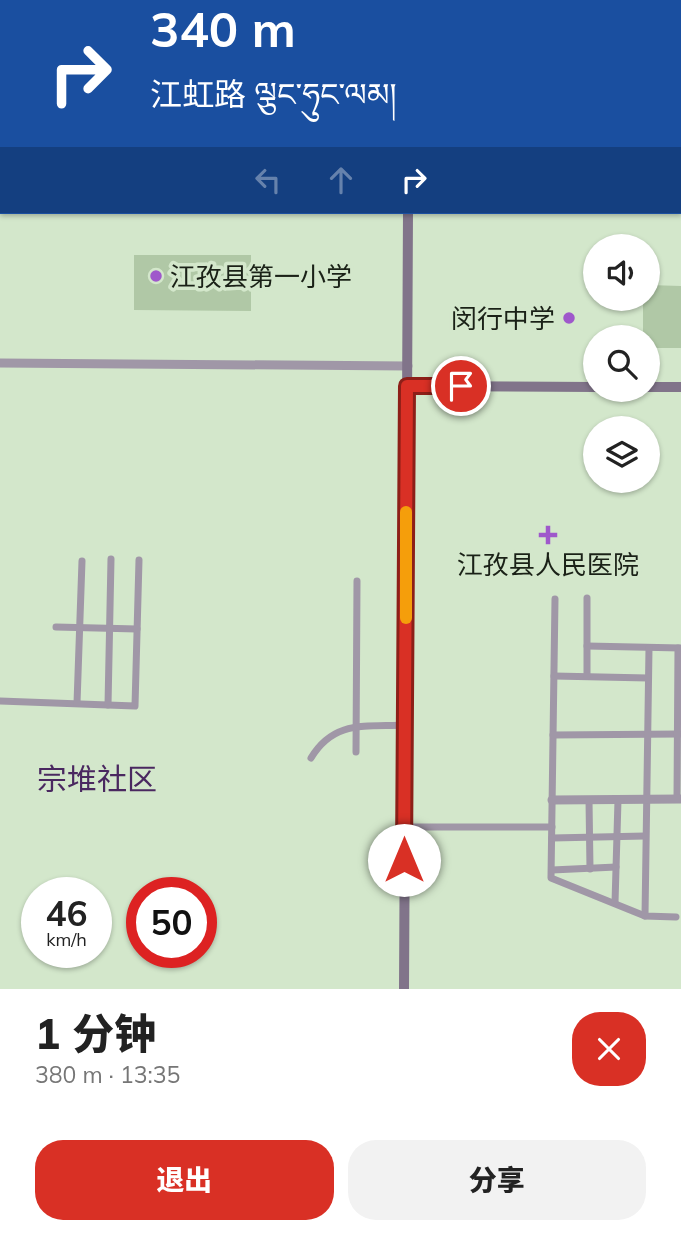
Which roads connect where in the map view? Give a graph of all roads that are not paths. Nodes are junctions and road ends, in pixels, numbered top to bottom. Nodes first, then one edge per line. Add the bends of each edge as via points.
1 (408, 214) edge
2 (0, 363) edge
3 (408, 366) junction
4 (407, 386) junction
5 (583, 387) edge
6 (660, 387) edge
7 (681, 387) edge
8 (111, 559) dead end
9 (139, 560) dead end
10 (82, 561) dead end
11 (357, 581) dead end
12 (587, 598) dead end
13 (555, 599) dead end
14 (55, 627) dead end
15 (80, 628) junction
16 (110, 629) junction
17 (137, 629) junction
18 (587, 646) junction
19 (649, 648) junction
20 (679, 648) edge
21 (554, 676) junction
22 (587, 676) junction
23 (648, 678) junction
24 (0, 701) edge
25 (77, 703) junction
26 (108, 705) junction
27 (405, 725) junction
28 (356, 727) junction
29 (679, 734) edge
30 (553, 735) junction
31 (647, 735) junction
32 (356, 752) dead end
33 (311, 758) dead end
34 (646, 799) junction
35 (679, 799) edge
36 (552, 800) junction
37 (589, 800) junction
38 (618, 800) junction
39 (404, 827) junction
40 (552, 827) junction
41 (617, 836) junction
42 (645, 836) junction
43 (552, 838) junction
44 (590, 838) junction
45 (617, 867) junction
46 (590, 869) junction
47 (552, 870) junction
48 (615, 903) junction
49 (645, 916) junction
50 (676, 917) dead end
51 (404, 989) edge

1 - 3 main road
2 - 3 street
3 - 4 main road
4 - 5 main road
4 - 27 main road
6 - 7 main road
8 - 16 street
9 - 17 street
10 - 15 street
11 - 28 street
12 - 18 street
13 - 21 street
14 - 15 street
15 - 16 street
15 - 25 street
16 - 17 street
16 - 26 street
17 - 26 street via 135,706
18 - 19 street
18 - 22 street
19 - 20 street
19 - 23 street
20 - 29 street
21 - 22 street
21 - 30 street
22 - 23 street
23 - 31 street
24 - 25 street
25 - 26 street
27 - 28 street
27 - 39 main road
28 - 32 street
28 - 33 street via 329,735
29 - 31 street
29 - 35 street
30 - 31 street
30 - 36 street
31 - 34 street
34 - 35 street
34 - 38 street
34 - 42 street
36 - 37 street
36 - 40 street
37 - 38 street
37 - 44 street
38 - 41 street
39 - 40 street
39 - 51 main road
40 - 43 street
41 - 42 street
41 - 44 street
41 - 45 street
42 - 49 street
43 - 44 street
43 - 47 street
44 - 46 street
45 - 46 street
45 - 48 street
46 - 47 street
47 - 48 street via 551,878
48 - 49 street
49 - 50 street

